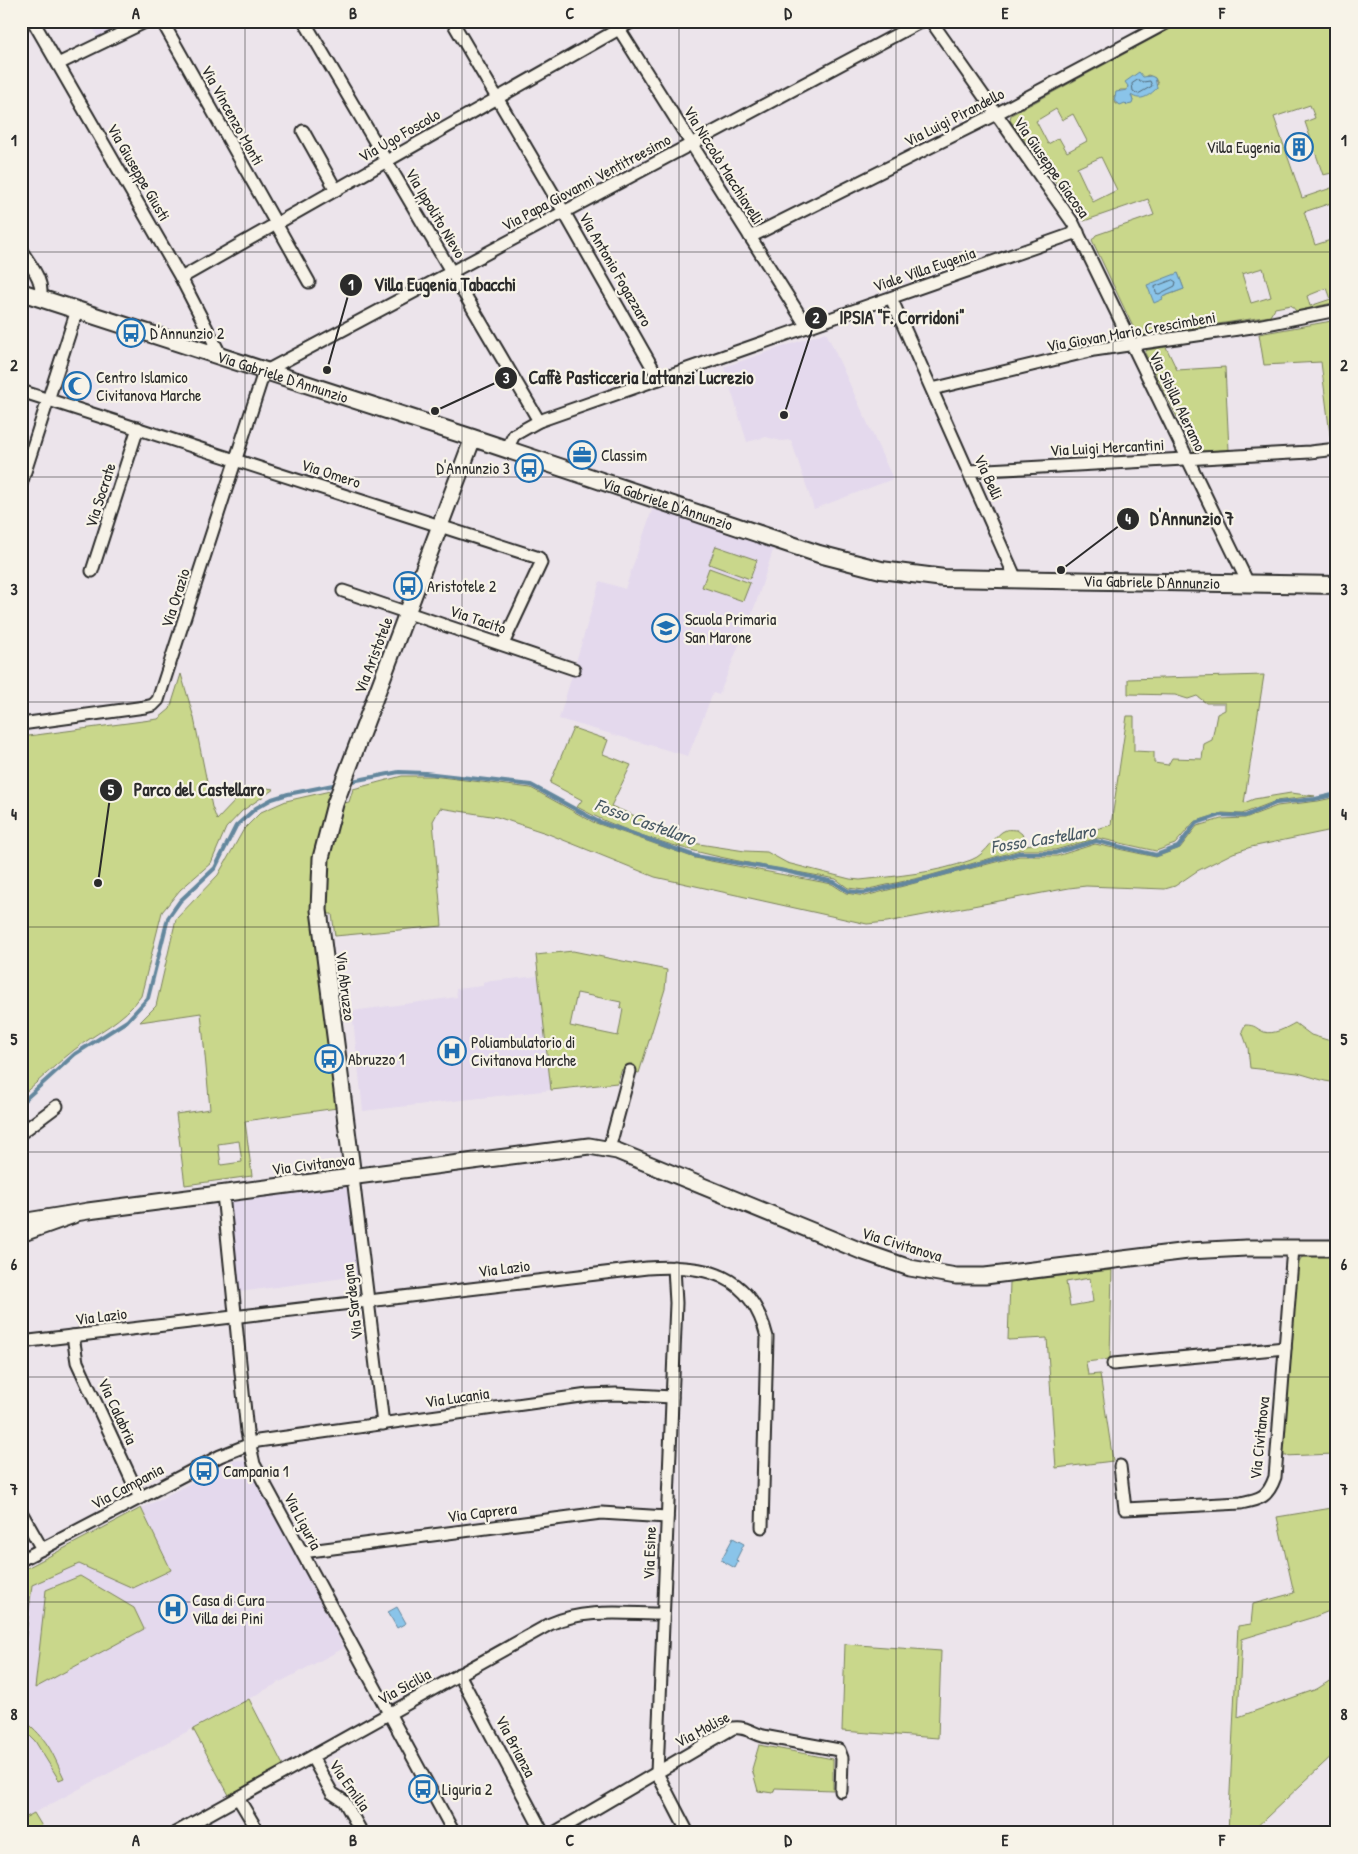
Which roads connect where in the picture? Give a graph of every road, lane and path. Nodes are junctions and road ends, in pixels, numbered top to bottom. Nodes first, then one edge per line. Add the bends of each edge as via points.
1 (33, 21) edge
2 (147, 21) edge
3 (162, 21) edge
4 (304, 21) edge
5 (452, 21) edge
6 (634, 21) edge
7 (922, 21) edge
8 (931, 21) edge
9 (1170, 21) edge
10 (617, 25) edge
11 (58, 64) junction
12 (498, 98) junction
13 (996, 114) junction
14 (303, 131) dead end
15 (692, 144) junction
16 (386, 161) junction
17 (336, 190) junction
18 (564, 212) junction
19 (276, 224) junction
20 (1078, 232) junction
21 (750, 237) junction
22 (21, 250) edge
23 (452, 272) junction
24 (181, 278) junction
25 (309, 282) dead end
26 (21, 292) edge
27 (40, 298) junction
28 (891, 298) junction
29 (76, 310) junction
30 (1337, 310) edge
31 (807, 327) junction
32 (1132, 344) junction
33 (214, 350) junction
34 (264, 372) junction
35 (659, 379) junction
36 (932, 389) junction
37 (21, 391) edge
38 (48, 399) junction
39 (539, 421) junction
40 (138, 428) junction
41 (473, 438) junction
42 (506, 449) junction
43 (1337, 449) edge
44 (1188, 459) junction
45 (236, 460) junction
46 (969, 471) junction
47 (21, 484) edge
48 (440, 525) junction
49 (92, 571) dead end
50 (1016, 579) junction
51 (1248, 583) junction
52 (1337, 585) edge
53 (343, 591) dead end
54 (408, 613) junction
55 (503, 644) junction
56 (574, 669) dead end
57 (21, 724) edge
58 (336, 801) joint
59 (630, 1071) dead end
60 (57, 1106) dead end
61 (21, 1133) edge
62 (609, 1149) junction
63 (353, 1177) junction
64 (223, 1194) junction
65 (21, 1222) edge
66 (43, 1224) junction
67 (21, 1236) edge
68 (1293, 1248) junction
69 (1337, 1248) edge
70 (674, 1267) junction
71 (368, 1301) junction
72 (235, 1317) junction
73 (73, 1336) junction
74 (21, 1342) edge
75 (1284, 1348) junction
76 (1113, 1364) dead end
77 (672, 1397) junction
78 (383, 1424) junction
79 (249, 1444) junction
80 (1120, 1466) dead end
81 (140, 1498) junction
82 (21, 1512) edge
83 (667, 1517) junction
84 (762, 1527) dead end
85 (42, 1549) junction
86 (302, 1552) junction
87 (21, 1560) edge
88 (663, 1614) junction
89 (459, 1674) junction
90 (388, 1714) junction
91 (312, 1757) junction
92 (657, 1773) junction
93 (841, 1791) dead end
94 (238, 1798) junction
95 (175, 1833) edge
96 (259, 1833) edge
97 (362, 1833) edge
98 (454, 1833) edge
99 (543, 1833) edge
100 (554, 1833) edge
101 (688, 1833) edge

1 - 11 street, Via Giuseppe Giusti
2 - 11 street
3 - 19 street, Via Vincenzo Monti
4 - 16 street, Via Ippolito Nievo
5 - 12 street, Via Antonio Fogazzaro
6 - 10 street, Via Ugo Foscolo
7 - 15 street, Via Papa Giovanni Ventitreesimo
8 - 13 street, Via Giuseppe Giacosa
9 - 13 street, Via Luigi Pirandello
10 - 12 street, Via Ugo Foscolo
10 - 15 street, Via Niccolò Macchiavelli
11 - 24 street, Via Giuseppe Giusti
12 - 16 street, Via Ugo Foscolo
12 - 18 street, Via Antonio Fogazzaro
13 - 20 street, Via Giuseppe Giacosa
13 - 21 street, Via Luigi Pirandello
14 - 17 street
15 - 18 street, Via Papa Giovanni Ventitreesimo
15 - 21 street, Via Niccolò Macchiavelli
16 - 17 street, Via Ugo Foscolo
16 - 23 street, Via Ippolito Nievo
17 - 19 street, Via Ugo Foscolo
18 - 23 street, Via Papa Giovanni Ventitreesimo
18 - 35 street, Via Antonio Fogazzaro
19 - 24 street, Via Ugo Foscolo
19 - 25 street, Via Vincenzo Monti
20 - 28 street, Viale Villa Eugenia
20 - 32 street, Via Sibilla Aleramo
21 - 31 street, Via Niccolò Macchiavelli
22 - 27 street via 41,282
23 - 34 street, Via Papa Giovanni Ventitreesimo
23 - 39 street, Via Ippolito Nievo
24 - 33 street, Via Giuseppe Giusti
26 - 27 main road, Via Gabriele D'Annunzio
27 - 29 main road, Via Gabriele D'Annunzio
28 - 31 street, Viale Villa Eugenia
28 - 36 street, Via Belli
29 - 33 main road, Via Gabriele D'Annunzio
29 - 38 street
30 - 32 street, Via Giovan Mario Crescimbeni via 1252,327
31 - 35 street, Viale Villa Eugenia
32 - 36 street, Via Giovan Mario Crescimbeni
32 - 44 street, Via Sibilla Aleramo
33 - 34 main road, Via Gabriele D'Annunzio
34 - 41 main road, Via Gabriele D'Annunzio
34 - 45 street, Via Orazio
35 - 39 street, Viale Villa Eugenia
36 - 46 street, Via Belli
37 - 38 street, Via Omero
38 - 40 street, Via Omero
38 - 47 street
39 - 42 street, Viale Villa Eugenia via 514,435
40 - 45 street, Via Omero
40 - 49 street, Via Socrate
41 - 42 main road, Via Gabriele D'Annunzio
41 - 48 street, Via Aristotele
42 - 50 main road, Via Gabriele D'Annunzio via 860,565 921,576
43 - 44 street, Via Luigi Mercantini
44 - 46 street, Via Luigi Mercantini
44 - 51 street, Via Sibilla Aleramo
45 - 48 street, Via Omero
45 - 57 street, Via Orazio via 158,700 153,704
46 - 50 street, Via Belli
48 - 54 street, Via Aristotele
48 - 55 street, Via Omero via 540,559 541,563
50 - 51 main road, Via Gabriele D'Annunzio
51 - 52 main road, Via Gabriele D'Annunzio
53 - 54 street, Via Tacito
54 - 55 street, Via Tacito
54 - 58 street, Via Aristotele
55 - 56 street, Via Tacito
58 - 63 street, Via Abruzzo via 321,858 319,910
59 - 62 street
60 - 61 street
62 - 63 street, Via Civitanova via 582,1147
62 - 68 street, Via Civitanova via 861,1251 931,1273 986,1276 1188,1251
63 - 64 street, Via Civitanova
63 - 71 street, Via Sardegna
64 - 66 street, Via Civitanova via 82,1212
64 - 72 street, Via Liguria
65 - 66 street, Via Civitanova
66 - 67 street
68 - 69 street, Via Civitanova
68 - 75 street, Via Civitanova
70 - 71 street, Via Lazio
70 - 77 street, Via Esine via 676,1302
70 - 84 street, Via Lazio via 707,1272 737,1284 751,1299 764,1322 768,1351
71 - 72 street, Via Lazio
71 - 78 street, Via Sardegna
72 - 73 street, Via Lazio
72 - 79 street, Via Liguria
73 - 74 street, Via Lazio
73 - 81 street, Via Calabria via 77,1362
75 - 76 street
75 - 80 street, Via Civitanova via 1275,1477 1270,1490 1259,1499 1241,1503 1125,1509
77 - 78 street, Via Lucania via 588,1395
77 - 83 street, Via Esine
78 - 79 street, Via Lucania
79 - 81 street, Via Campania
79 - 86 street, Via Liguria via 254,1464
81 - 85 street, Via Campania
82 - 85 street
83 - 86 street, Via Caprera via 601,1513
83 - 88 street, Via Esine
85 - 87 street, Via Campania
86 - 90 street, Via Liguria
88 - 89 street, Via Sicilia via 589,1613 564,1618
88 - 92 street, Via Esine
89 - 90 street, Via Sicilia
89 - 99 street, Via Brianza
90 - 91 street, Via Sicilia
90 - 98 street, Via Liguria
91 - 94 street, Via Sicilia
91 - 97 street, Via Emilia via 332,1793 344,1801
92 - 93 street, Via Molise via 733,1728 743,1727 763,1736 839,1750 842,1758
92 - 100 street, Via Molise
92 - 101 street, Via Esine
94 - 95 street, Via Sicilia
94 - 96 street

